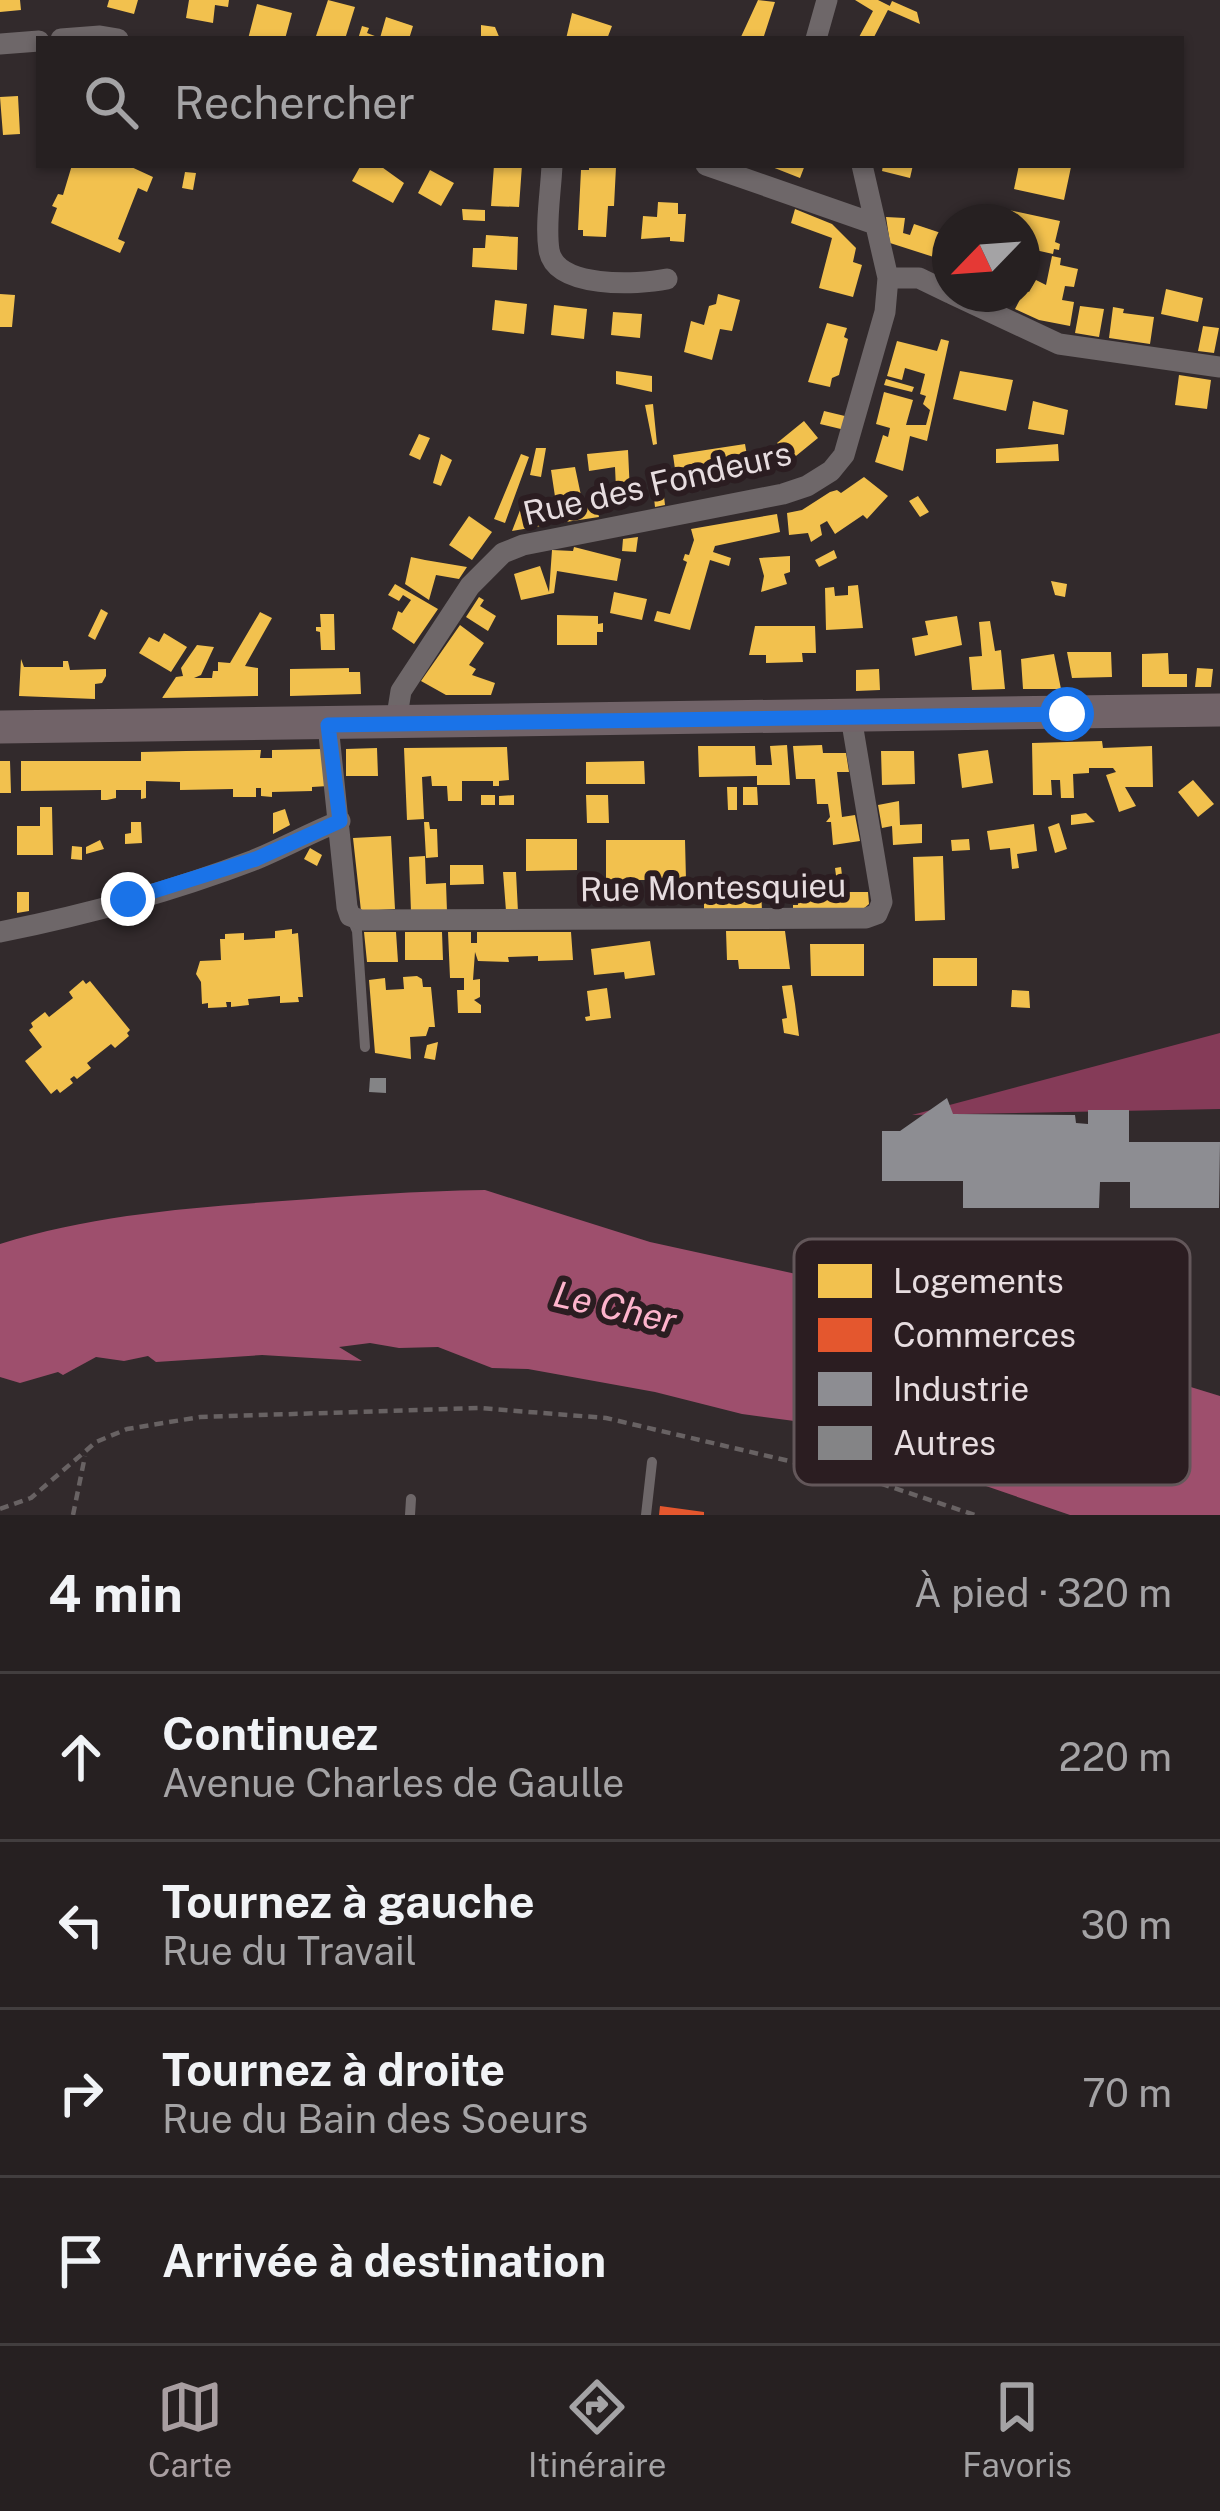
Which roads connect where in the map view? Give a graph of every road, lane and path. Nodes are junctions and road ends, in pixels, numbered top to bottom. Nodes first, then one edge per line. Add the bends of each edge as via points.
1 (827, 0) edge
2 (816, 36) edge
3 (36, 41) edge
4 (0, 44) edge
5 (553, 168) edge
6 (715, 168) edge
7 (863, 168) edge
8 (875, 224) junction
9 (888, 278) junction
10 (667, 279) dead end
11 (932, 284) edge
12 (990, 312) edge
13 (1220, 367) edge
14 (1210, 713) edge
15 (851, 717) junction
16 (396, 722) junction
17 (328, 725) junction
18 (0, 727) edge
19 (340, 821) junction
20 (350, 916) junction
21 (0, 932) edge
22 (365, 1047) dead end
23 (86, 1451) junction
24 (652, 1462) dead end
25 (794, 1462) edge
26 (884, 1485) edge
27 (411, 1498) dead end
28 (0, 1509) edge
29 (74, 1515) edge
30 (410, 1515) edge
31 (646, 1515) edge
32 (975, 1515) edge

1 - 2 street
3 - 4 street
5 - 10 street via 554,263 579,278
6 - 8 street
7 - 8 street
8 - 9 street
9 - 11 street
9 - 16 street, Rue des Fondeurs via 844,455 831,470 783,494 503,553 470,586 400,691
12 - 13 street via 1059,344
14 - 15 main road
15 - 16 main road
15 - 20 street, Rue Montesquieu via 882,902 877,914 600,922
16 - 17 main road
17 - 18 main road
17 - 19 street
19 - 20 street
19 - 21 street via 196,879
20 - 22 lane
23 - 25 path via 128,1429 200,1417 479,1408 606,1418
23 - 28 path via 31,1498
23 - 29 path
24 - 31 lane
26 - 32 path
27 - 30 lane

